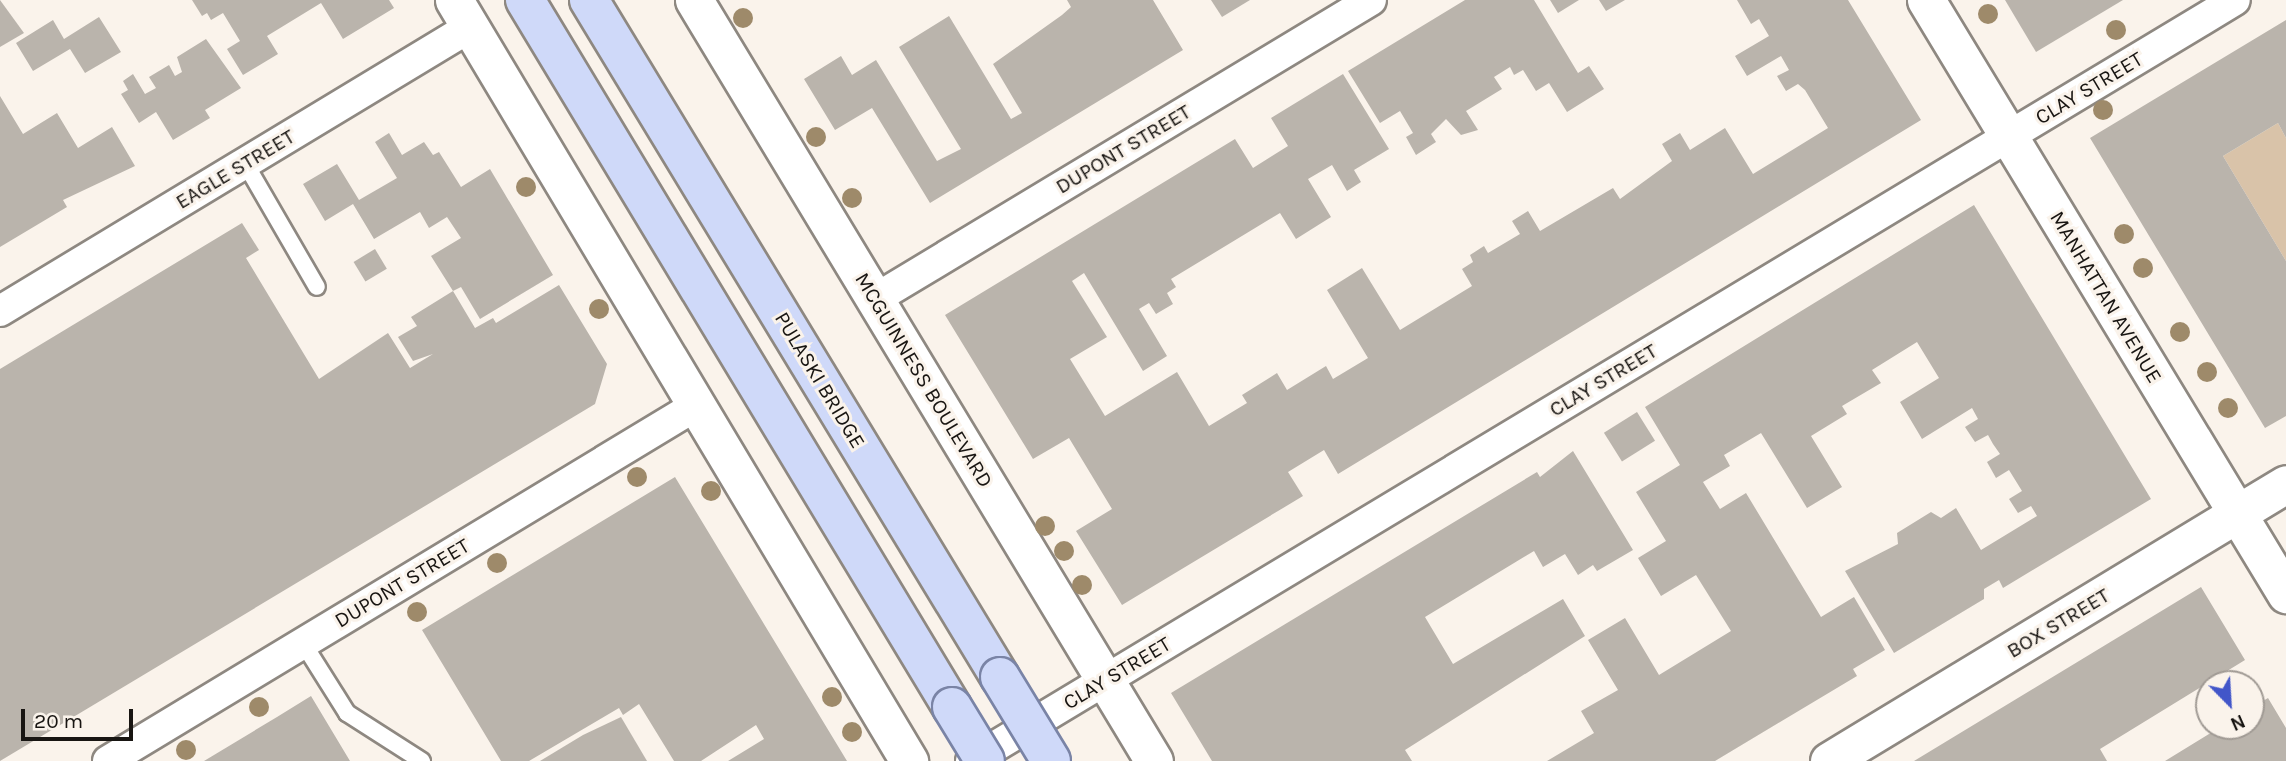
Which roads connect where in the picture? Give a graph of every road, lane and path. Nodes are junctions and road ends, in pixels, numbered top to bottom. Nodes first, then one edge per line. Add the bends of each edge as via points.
1 (525, 0) edge
2 (589, 0) edge
3 (694, 0) edge
4 (1371, 0) edge
5 (1926, 0) edge
6 (2235, 0) edge
7 (462, 14) edge
8 (2008, 136) junction
9 (245, 163) junction
10 (317, 287) dead end
11 (875, 299) junction
12 (0, 311) edge
13 (696, 405) junction
14 (2286, 484) edge
15 (2238, 515) junction
16 (2286, 594) edge
17 (303, 643) junction
18 (1105, 681) junction
19 (108, 761) edge
20 (422, 761) edge
21 (909, 761) edge
22 (971, 761) edge
23 (985, 761) edge
24 (1051, 761) edge
25 (1154, 761) edge
26 (1829, 761) edge

1 - 23 main road, bridge
2 - 24 main road, PULASKI BRIDGE, bridge
3 - 11 street, MCGUINNESS BOULEVARD
4 - 11 street, DUPONT STREET
5 - 8 street, MANHATTAN AVENUE
6 - 8 street, CLAY STREET
7 - 9 street, EAGLE STREET
7 - 13 street
8 - 15 street, MANHATTAN AVENUE
8 - 18 street, CLAY STREET
9 - 10 lane
9 - 12 street, EAGLE STREET
11 - 18 street, MCGUINNESS BOULEVARD
13 - 17 street, DUPONT STREET
13 - 21 street
14 - 15 street, BOX STREET
15 - 16 street, MANHATTAN AVENUE
15 - 26 street, BOX STREET
17 - 19 street, DUPONT STREET
17 - 20 lane via 347,713
18 - 22 street, CLAY STREET
18 - 25 street, MCGUINNESS BOULEVARD

